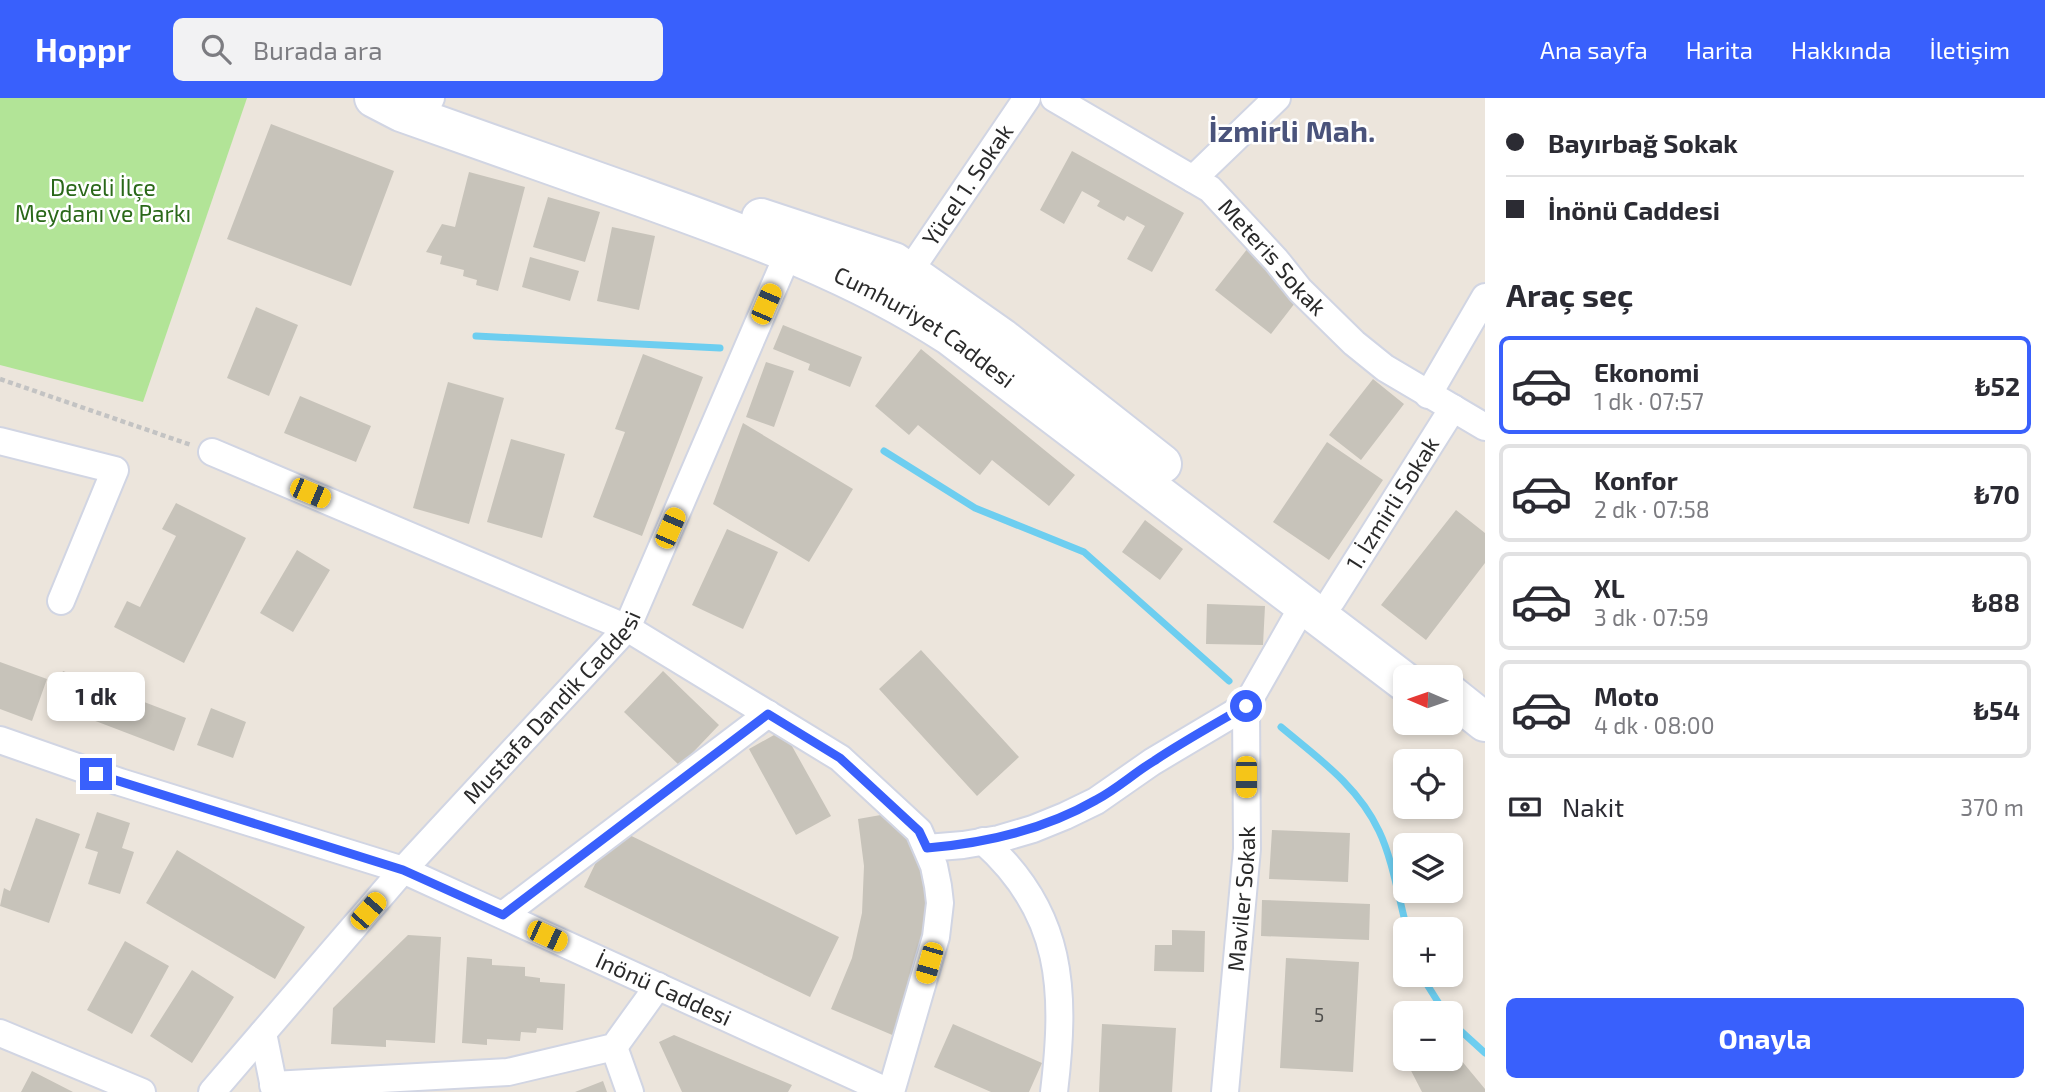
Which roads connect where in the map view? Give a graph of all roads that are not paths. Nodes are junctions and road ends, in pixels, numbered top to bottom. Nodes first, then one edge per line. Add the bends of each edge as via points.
1 (374, 98) edge
2 (1027, 98) edge
3 (1054, 98) edge
4 (1277, 98) edge
5 (429, 99) edge
6 (1193, 179) junction
7 (788, 254) junction
8 (909, 272) junction
9 (1485, 297) edge
10 (1428, 395) junction
11 (1453, 408) junction
12 (1485, 428) edge
13 (0, 441) edge
14 (212, 452) road end
15 (61, 601) dead end
16 (1318, 602) junction
17 (627, 628) junction
18 (1411, 665) edge
19 (1393, 671) edge
20 (1463, 705) edge
21 (1246, 706) junction
22 (768, 714) junction
23 (1485, 722) edge
24 (1463, 727) edge
25 (0, 740) edge
26 (1485, 744) edge
27 (983, 841) junction
28 (927, 848) junction
29 (403, 870) junction
30 (503, 915) junction
31 (658, 986) junction
32 (0, 1033) edge
33 (263, 1033) junction
34 (614, 1047) junction
35 (404, 1085) edge
36 (274, 1088) edge
37 (142, 1092) edge
38 (212, 1092) edge
39 (630, 1092) edge
40 (890, 1092) edge
41 (1054, 1092) edge
42 (1225, 1092) edge

1 - 7 main road, Cumhuriyet Caddesi via 401,112 704,219
2 - 8 street, Yücel 1. Sokak
3 - 6 street, Meteris Sokak
4 - 6 street
5 - 8 main road, Cumhuriyet Caddesi via 555,151 894,262
6 - 10 street, Meteris Sokak via 1210,189 1326,317 1385,368
7 - 16 main road, Cumhuriyet Caddesi via 867,288 950,336
7 - 17 street, Mustafa Dandik Caddesi
8 - 16 main road, Cumhuriyet Caddesi via 1002,338
9 - 10 street
10 - 11 street, Meteris Sokak
11 - 12 street, Meteris Sokak
11 - 16 street, 1. İzmirli Sokak
13 - 15 street via 115,470
14 - 17 street
16 - 18 main road, Cumhuriyet Caddesi
16 - 19 main road, Cumhuriyet Caddesi
16 - 21 street, 1. İzmirli Sokak
17 - 22 street
17 - 29 street, Mustafa Dandik Caddesi
20 - 23 main road
21 - 27 street via 1096,801 1033,829
21 - 42 street, Maviler Sokak via 1247,849
22 - 28 street via 840,758 919,831
22 - 30 street
24 - 26 main road
25 - 29 street, İnönü Caddesi
27 - 28 street
27 - 41 street via 1029,891 1048,932 1058,990
28 - 40 street via 938,886 938,929
29 - 30 street, İnönü Caddesi
29 - 33 street, Mustafa Dandik Caddesi
30 - 31 street, İnönü Caddesi
31 - 34 street
31 - 40 street, İnönü Caddesi
32 - 37 street
33 - 36 street
33 - 38 street, Mustafa Dandik Caddesi
34 - 35 street via 508,1072
34 - 39 street
35 - 36 street

